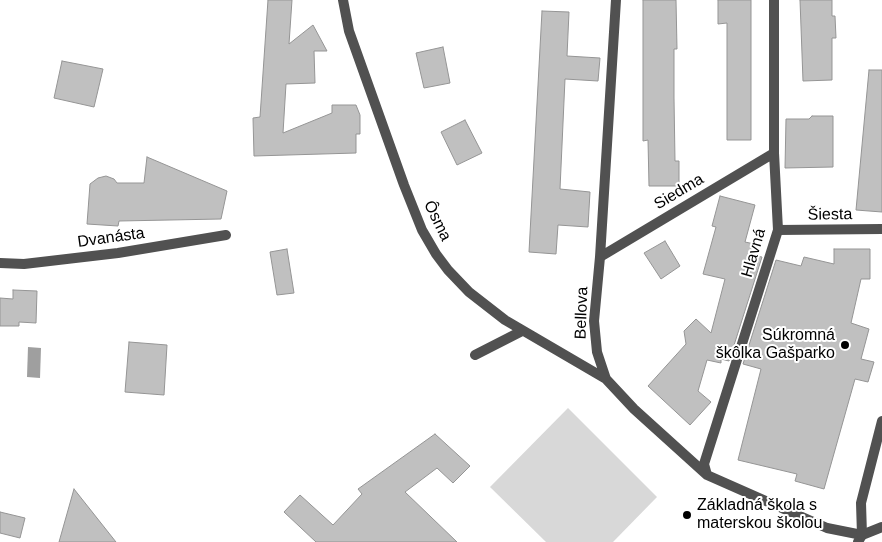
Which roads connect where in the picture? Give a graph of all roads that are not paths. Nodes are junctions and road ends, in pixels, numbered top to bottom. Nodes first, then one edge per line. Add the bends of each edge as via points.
1 (343, 0) edge
2 (616, 0) edge
3 (774, 0) edge
4 (774, 153) junction
5 (882, 229) edge
6 (778, 230) junction
7 (226, 235) dead end
8 (600, 256) junction
9 (0, 263) edge
10 (522, 331) junction
11 (475, 355) dead end
12 (606, 379) junction
13 (882, 421) edge
14 (708, 475) junction
15 (882, 527) edge
16 (862, 540) edge

1 - 10 street, Ôsma via 349,31 422,230 448,270 469,292
2 - 8 street, Bellova
3 - 4 street, Hlavná
4 - 6 street, Hlavná
4 - 8 street, Siedma
5 - 6 street, Šiesta
6 - 14 street, Hlavná via 704,464
7 - 9 street, Dvanásta via 118,253 24,264
8 - 12 street, Bellova via 594,337
10 - 11 street
10 - 12 street, Ôsma
12 - 14 street, Bellova via 634,409
13 - 16 street via 860,503
14 - 16 street, Bellova via 827,528
15 - 16 street

